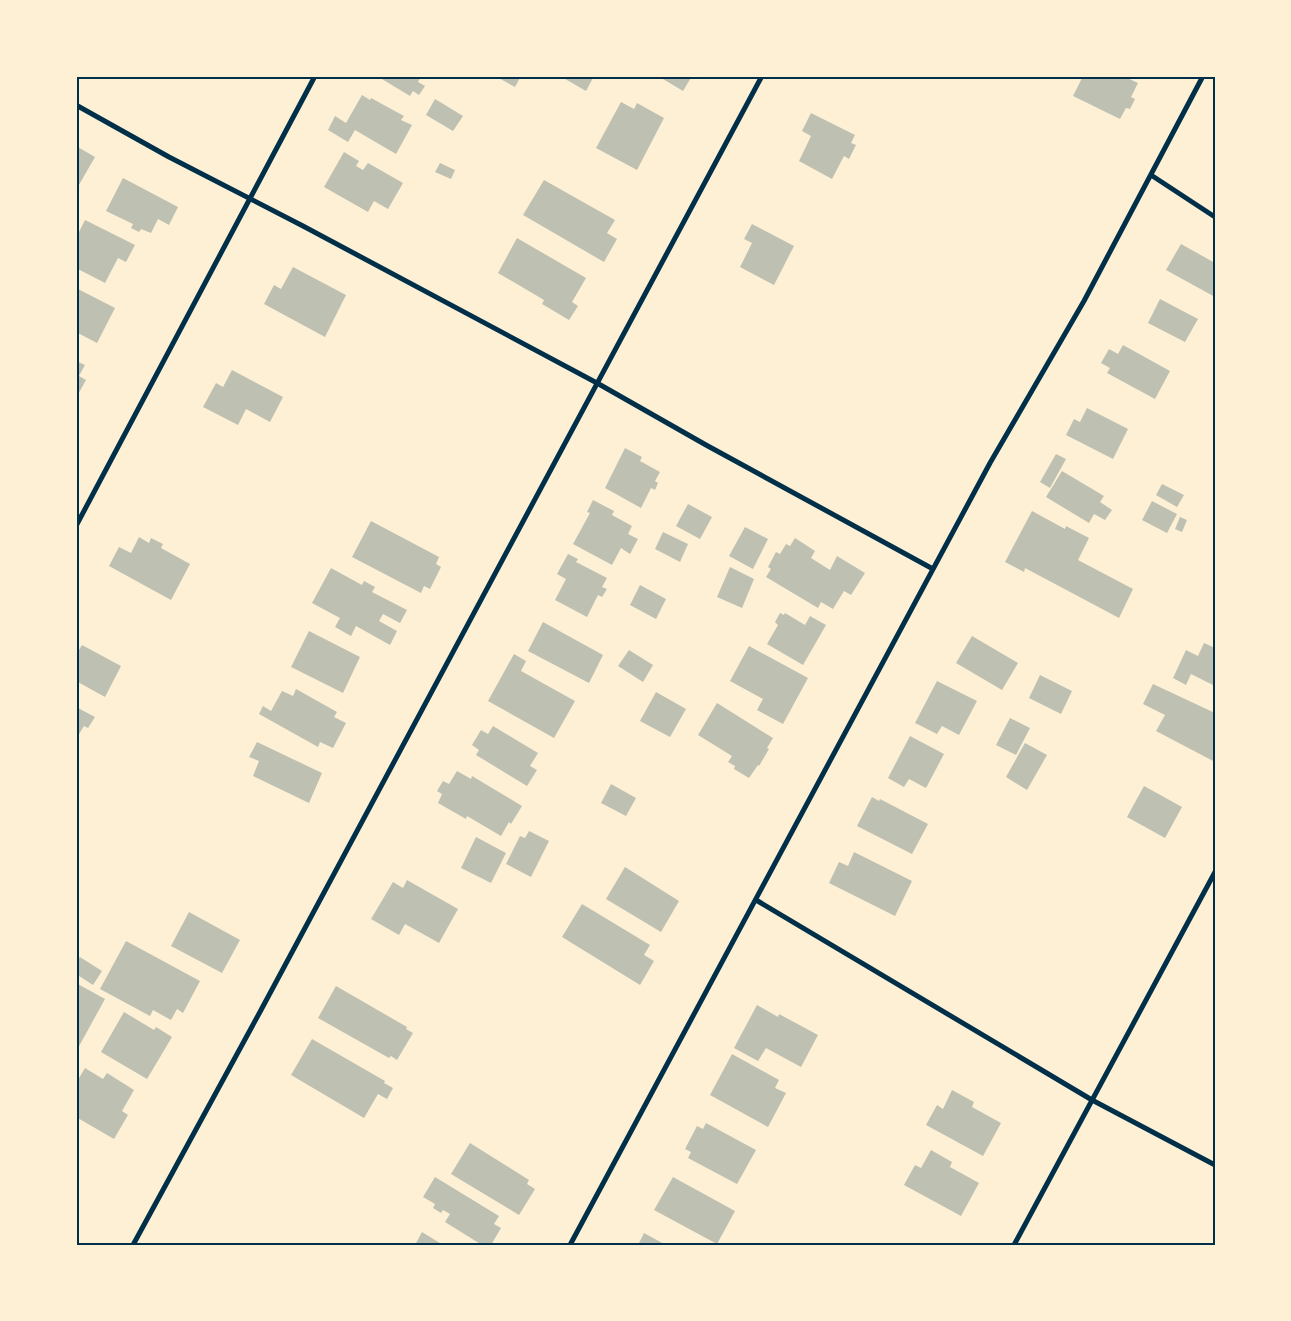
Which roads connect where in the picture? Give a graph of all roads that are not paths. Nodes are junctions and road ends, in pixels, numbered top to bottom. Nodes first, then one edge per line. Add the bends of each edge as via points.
1 (315, 76) edge
2 (762, 76) edge
3 (1203, 76) edge
4 (76, 106) edge
5 (1151, 175) junction
6 (249, 199) junction
7 (1215, 217) edge
8 (597, 383) junction
9 (76, 526) edge
10 (933, 569) junction
11 (1215, 872) edge
12 (756, 900) junction
13 (1092, 1100) junction
14 (1215, 1165) edge
15 (133, 1245) edge
16 (570, 1245) edge
17 (1014, 1245) edge

1 - 6 street
2 - 8 street
3 - 5 street
4 - 6 street
5 - 7 street
5 - 10 street
6 - 8 street
6 - 9 street
8 - 10 street
8 - 15 street
10 - 12 street
11 - 13 street
12 - 13 street
12 - 16 street
13 - 14 street
13 - 17 street

